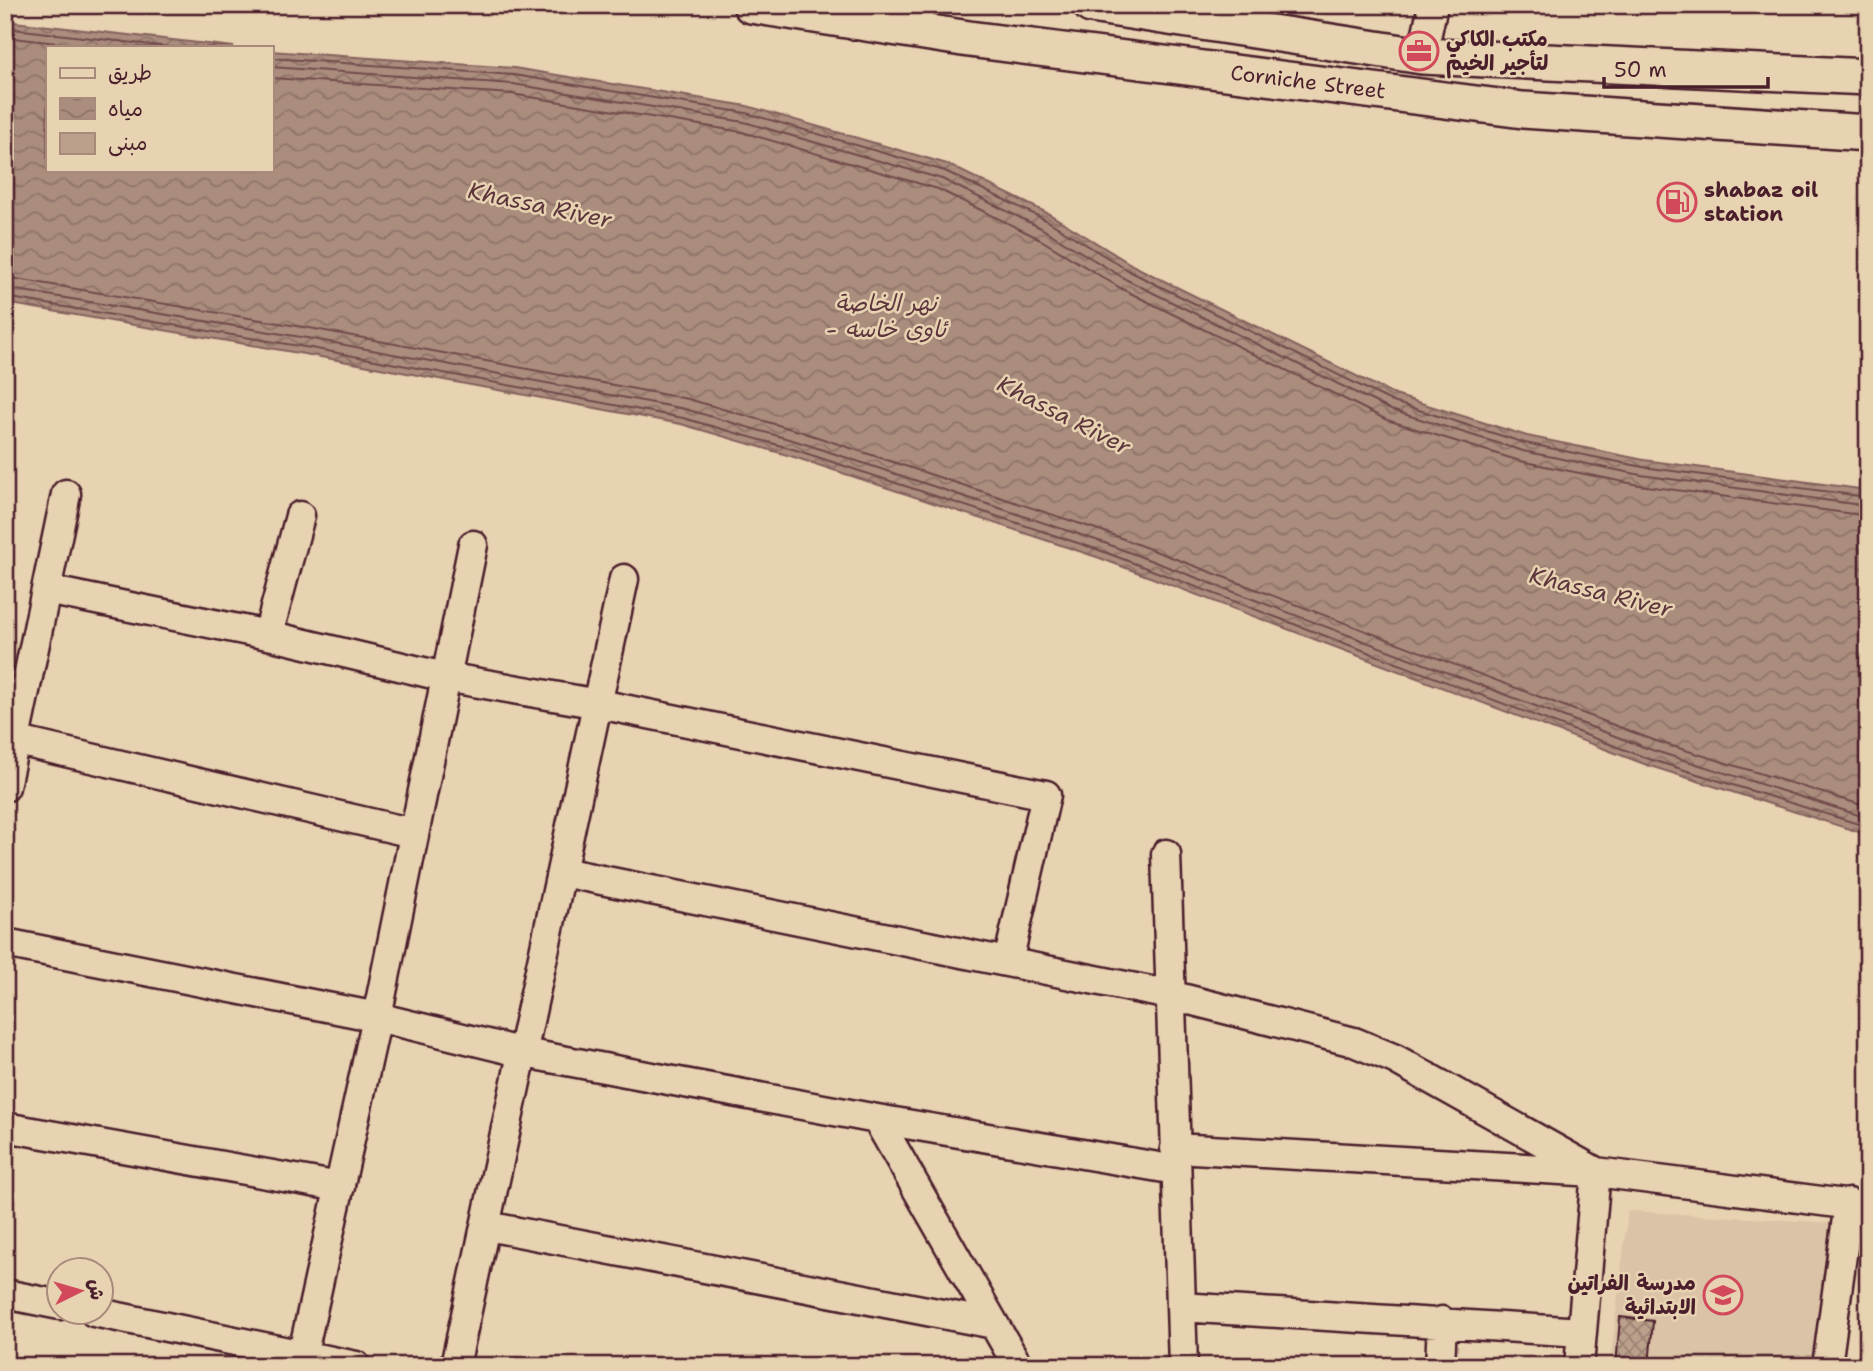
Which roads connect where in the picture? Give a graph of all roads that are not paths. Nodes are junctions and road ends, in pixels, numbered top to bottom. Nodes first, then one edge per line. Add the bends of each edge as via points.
1 (751, 5) edge
2 (1091, 5) edge
3 (1433, 5) edge
4 (1422, 55) junction
5 (1630, 65) junction
6 (1723, 70) junction
7 (1868, 78) edge
8 (1627, 117) junction
9 (1720, 124) junction
10 (1868, 133) edge
11 (66, 494) dead end
12 (300, 516) dead end
13 (473, 545) dead end
14 (624, 579) dead end
15 (47, 590) junction
16 (268, 635) junction
17 (445, 677) junction
18 (599, 704) junction
19 (10, 739) edge
20 (5, 787) edge
21 (413, 832) junction
22 (1166, 854) dead end
23 (562, 872) junction
24 (5, 943) edge
25 (1008, 962) junction
26 (1170, 995) junction
27 (377, 1017) junction
28 (524, 1053) junction
29 (877, 1119) junction
30 (5, 1127) edge
31 (1176, 1159) junction
32 (1596, 1172) junction
33 (340, 1187) junction
34 (1858, 1205) edge
35 (487, 1226) junction
36 (5, 1294) edge
37 (46, 1302) edge
38 (1181, 1307) junction
39 (116, 1316) edge
40 (1442, 1321) junction
41 (994, 1324) junction
42 (1582, 1332) junction
43 (302, 1360) edge
44 (356, 1366) edge
45 (455, 1366) edge
46 (1018, 1366) edge
47 (1183, 1366) edge
48 (1440, 1366) edge
49 (1579, 1366) edge
50 (1827, 1366) edge

1 - 8 main road, Corniche Street via 997,43 1523,110
2 - 4 main road, Corniche Street
3 - 4 street
4 - 5 main road, Corniche Street
5 - 6 main road, Corniche Street
5 - 8 main road
6 - 7 main road, Corniche Street
6 - 9 main road
8 - 9 main road, Corniche Street
9 - 10 main road, Corniche Street
11 - 15 street
12 - 16 street
13 - 17 street
14 - 18 street
15 - 16 street
15 - 19 street
16 - 17 street
17 - 18 street
17 - 21 street
18 - 23 street
18 - 25 street via 1046,795
19 - 20 street
19 - 21 street
21 - 27 street
22 - 26 street
23 - 25 street
23 - 28 street
24 - 27 street
25 - 26 street
26 - 31 street
26 - 32 street via 1354,1042 1395,1059
27 - 28 street
27 - 33 street
28 - 29 street
28 - 35 street
29 - 31 street
29 - 41 street
30 - 33 street
31 - 32 street
31 - 38 street
32 - 34 street
32 - 42 street
33 - 43 street
34 - 50 street
35 - 41 street
35 - 45 street
36 - 37 street
38 - 40 street
38 - 47 street
39 - 43 street
40 - 42 street
40 - 48 street
41 - 46 street
42 - 49 street
43 - 44 street

